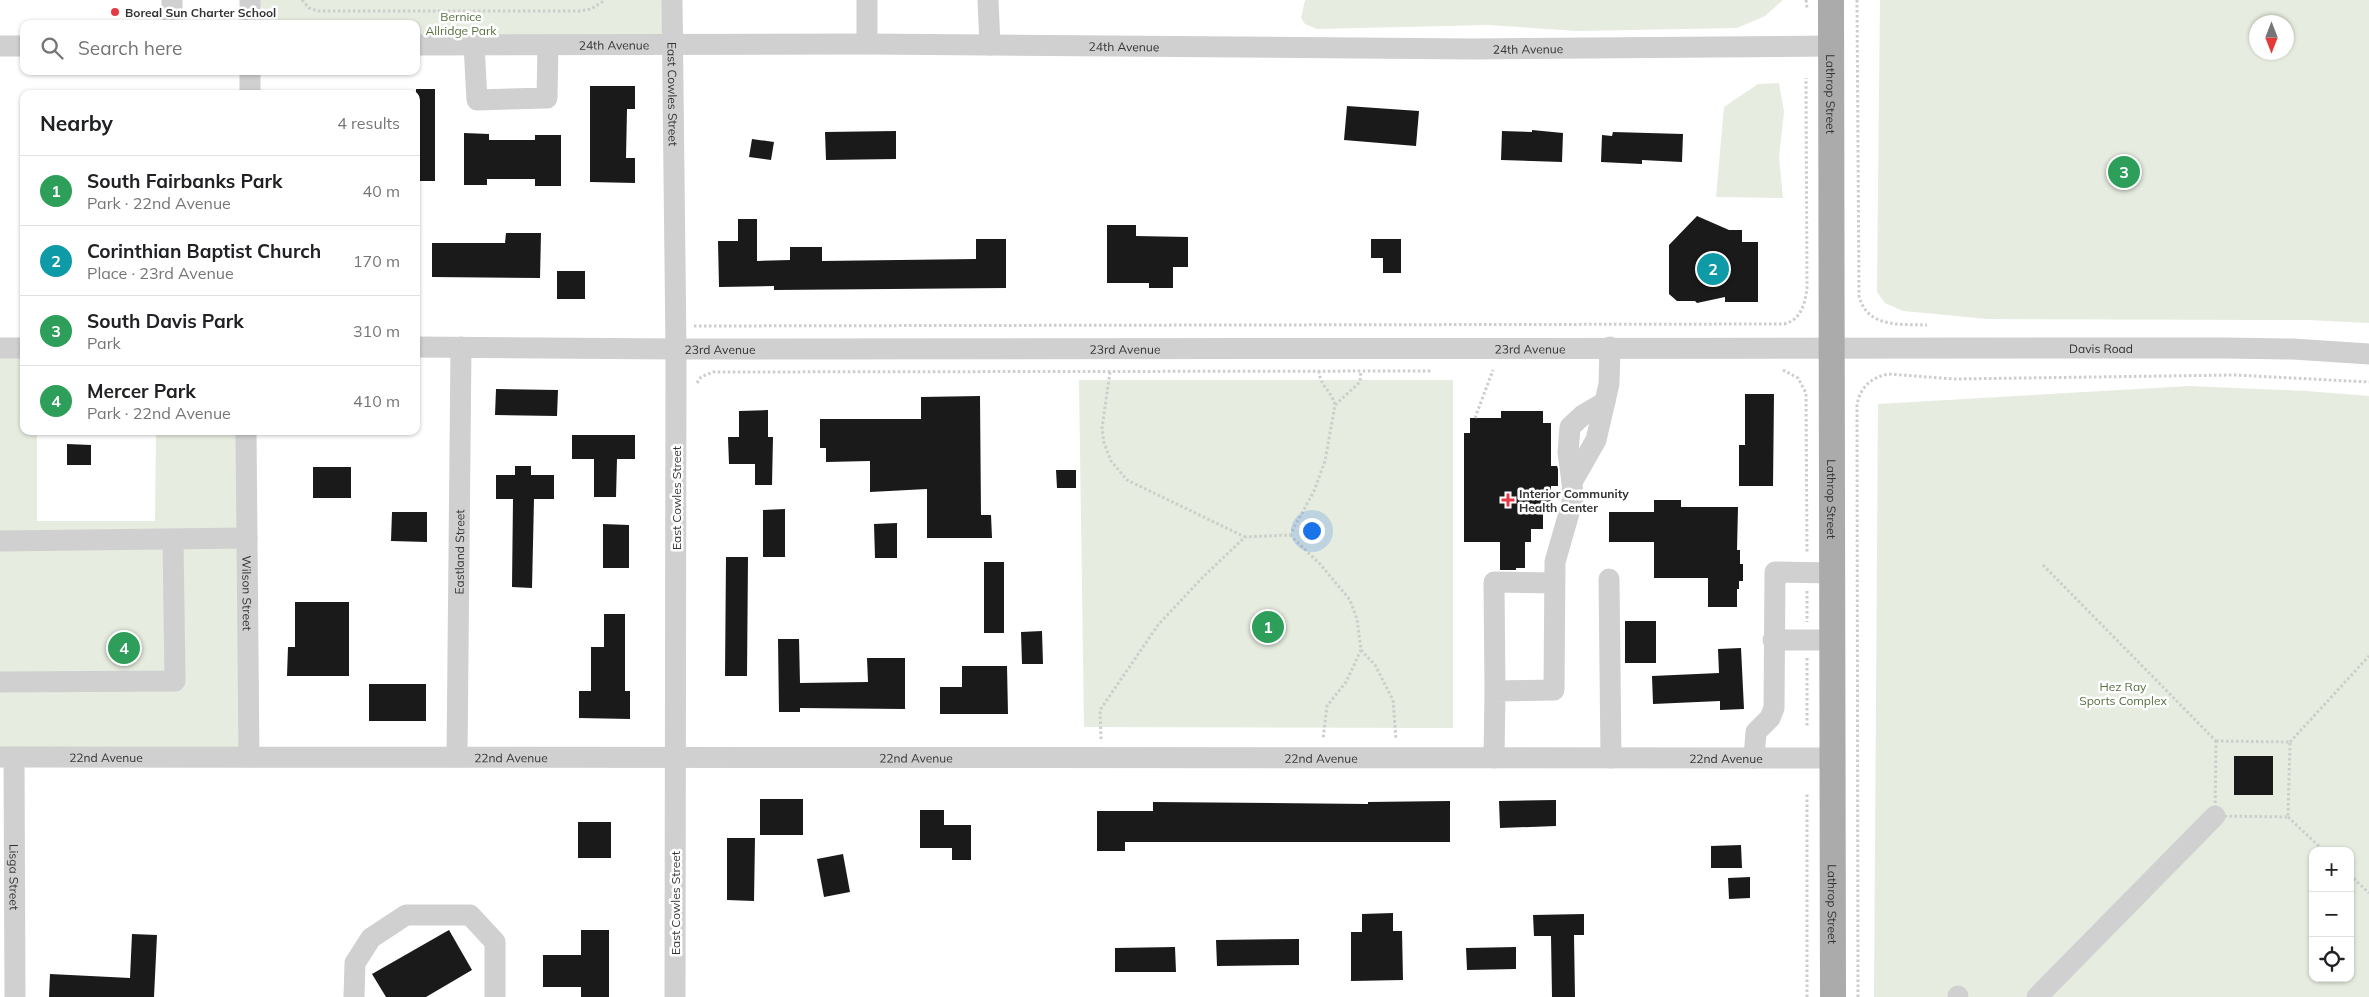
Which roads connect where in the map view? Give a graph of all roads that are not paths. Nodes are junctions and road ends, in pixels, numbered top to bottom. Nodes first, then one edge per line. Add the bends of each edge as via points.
1 (172, 0) edge
2 (250, 0) edge
3 (672, 0) edge
4 (867, 0) edge
5 (988, 0) edge
6 (1832, 0) edge
7 (172, 20) edge
8 (250, 20) edge
9 (868, 44) junction
10 (420, 45) edge
11 (474, 45) junction
12 (548, 45) junction
13 (672, 45) junction
14 (990, 45) junction
15 (0, 46) edge
16 (20, 46) edge
17 (1832, 46) junction
18 (250, 75) edge
19 (250, 90) edge
20 (420, 347) edge
21 (461, 347) junction
22 (1610, 347) junction
23 (0, 348) edge
24 (20, 348) edge
25 (676, 349) junction
26 (1832, 349) junction
27 (2369, 354) edge
28 (246, 435) edge
29 (247, 538) junction
30 (174, 540) junction
31 (0, 541) edge
32 (1832, 573) junction
33 (1609, 579) dead end
34 (1554, 583) junction
35 (1773, 640) junction
36 (1832, 640) junction
37 (0, 682) edge
38 (1495, 691) junction
39 (7, 757) edge
40 (249, 757) junction
41 (456, 757) junction
42 (675, 757) junction
43 (1494, 758) junction
44 (1611, 758) junction
45 (1754, 758) junction
46 (1832, 758) junction
47 (2215, 816) road end
48 (15, 997) edge
49 (354, 997) edge
50 (495, 997) edge
51 (675, 997) edge
52 (1833, 997) edge
53 (2037, 997) edge

1 - 7 street
2 - 8 street
3 - 13 street, East Cowles Street
4 - 9 street
5 - 14 street
6 - 17 main road, Lathrop Street
9 - 13 street, 24th Avenue
9 - 14 street, 24th Avenue
10 - 11 street, 24th Avenue
11 - 12 street, 24th Avenue
11 - 12 street via 478,100 547,98
12 - 13 street, 24th Avenue
13 - 25 street, East Cowles Street
14 - 17 street, 24th Avenue via 1473,50
15 - 16 street
17 - 26 main road, Lathrop Street
18 - 19 street
20 - 21 street, 23rd Avenue
21 - 25 street, 23rd Avenue
21 - 41 street, Eastland Street
22 - 25 street, 23rd Avenue
22 - 26 street, 23rd Avenue
22 - 34 street via 1609,384 1596,440 1572,482 1573,499 1555,562
23 - 24 street
25 - 42 street, East Cowles Street
26 - 27 street, Davis Road via 2225,348
26 - 32 main road, Lathrop Street
28 - 29 street, Wilson Street
29 - 30 street
29 - 40 street, Wilson Street
30 - 31 street
30 - 37 street via 175,681
32 - 35 street via 1775,572
32 - 36 main road, Lathrop Street
33 - 44 street
34 - 38 street via 1554,690
34 - 38 street via 1494,582
35 - 36 street
35 - 45 street via 1774,708 1770,718 1756,732
36 - 46 main road, Lathrop Street
38 - 43 street
39 - 40 street, 22nd Avenue
39 - 48 street, Lisga Street
40 - 41 street, 22nd Avenue
41 - 42 street, 22nd Avenue
42 - 43 street, 22nd Avenue
42 - 51 street, East Cowles Street
43 - 44 street, 22nd Avenue
44 - 45 street, 22nd Avenue
45 - 46 street, 22nd Avenue
46 - 52 main road, Lathrop Street
47 - 53 street
49 - 50 street via 355,963 371,938 406,915 470,915 495,942

